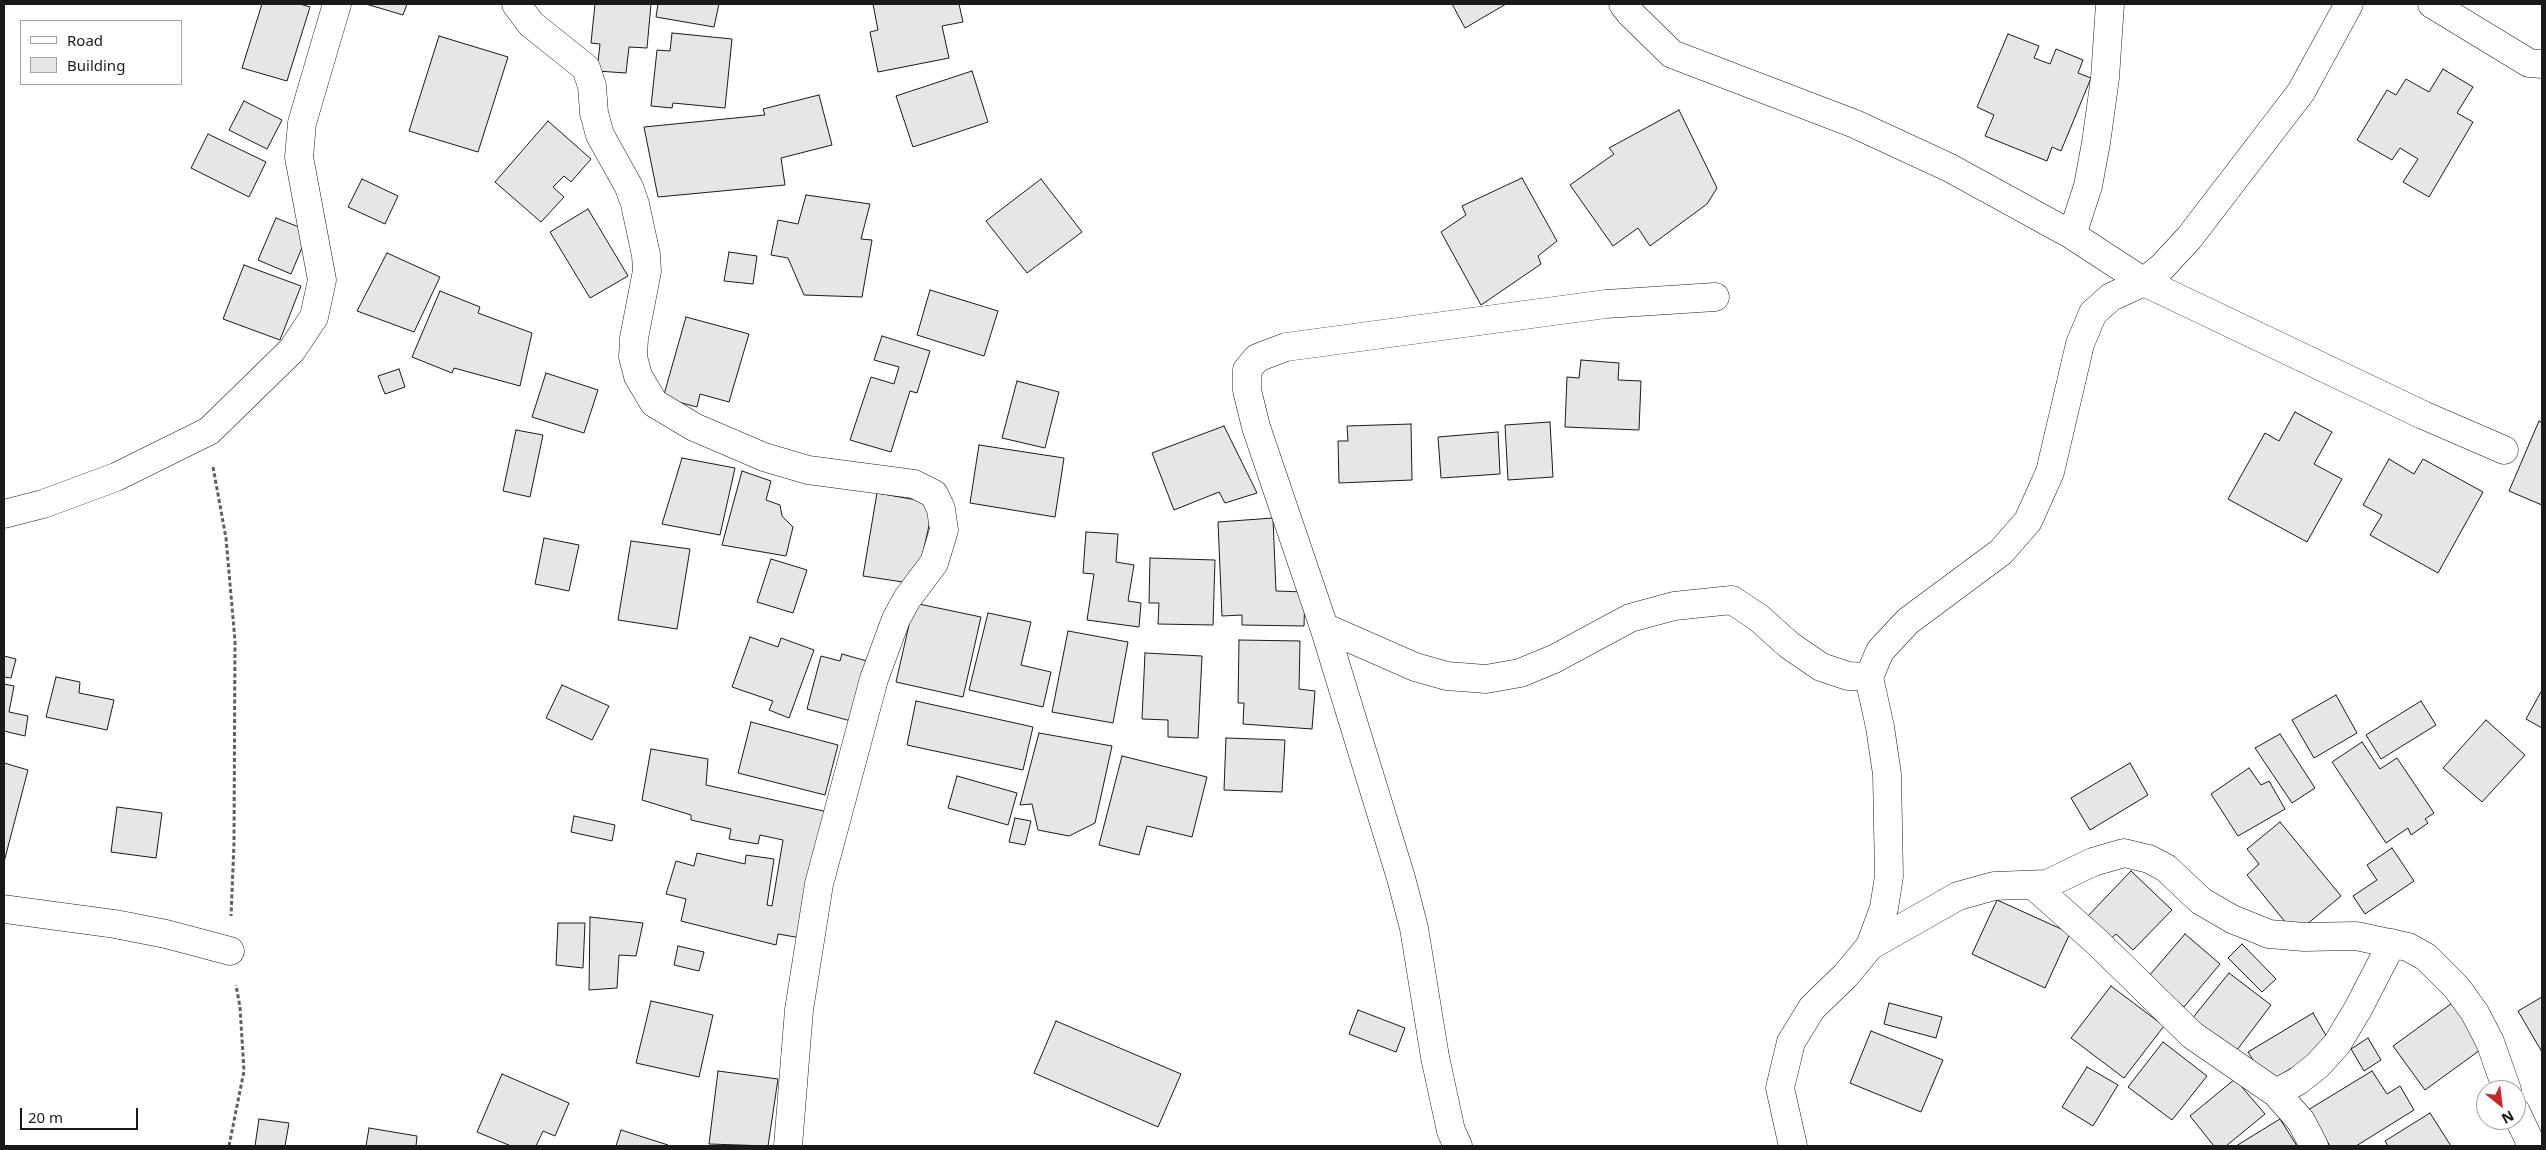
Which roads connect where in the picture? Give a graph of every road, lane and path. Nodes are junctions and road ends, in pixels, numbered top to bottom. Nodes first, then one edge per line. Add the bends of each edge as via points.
1 (337, 4) edge
2 (516, 4) edge
3 (1623, 4) edge
4 (2110, 4) edge
5 (2349, 4) edge
6 (2432, 4) edge
7 (2542, 64) edge
8 (2072, 235) junction
9 (2144, 282) junction
10 (1715, 297) dead end
11 (209, 432) junction
12 (2504, 450) dead end
13 (4, 514) edge
14 (1324, 627) junction
15 (1869, 678) junction
16 (2034, 886) junction
17 (4, 909) edge
18 (2392, 943) junction
19 (1870, 946) junction
20 (230, 951) junction
21 (2503, 1080) edge
22 (2276, 1093) junction
23 (2524, 1130) edge
24 (229, 1146) edge
25 (788, 1146) edge
26 (1458, 1146) edge
27 (1793, 1146) edge
28 (2314, 1146) edge
29 (2532, 1146) edge

1 - 11 street via 302,122 299,157 322,280 314,317 292,350
2 - 25 street via 532,24 586,68 600,135 636,204 647,271 633,357 638,376 654,403 694,427 764,457 808,470 914,484 934,494 941,509 944,530 934,563 896,619 874,679 819,884 799,1010
3 - 8 street via 1672,54 1855,124 1950,168
4 - 8 street via 2096,143 2088,186
5 - 9 street via 2296,98 2189,238
6 - 7 street via 2529,62
8 - 9 street
9 - 12 street via 2423,415
9 - 15 street via 2111,297 2093,313 2080,344 2050,472 2028,521 2001,552 1908,621 1880,651
10 - 14 street via 1606,304 1286,346 1258,358 1247,370 1247,390 1256,427
11 - 13 street via 116,477 44,504
11 - 20 path via 226,538 235,641
14 - 15 street via 1415,667 1447,676 1486,679 1520,673 1554,659 1630,618 1674,606 1732,600 1821,667 1848,676
14 - 26 street via 1414,928 1447,1112
15 - 19 street via 1886,774 1889,876 1884,908
16 - 18 street via 2047,884 2093,862 2124,853 2166,868 2201,901 2232,919 2269,934 2356,936
16 - 19 street via 1994,886 1964,894
16 - 22 street via 2192,1034
17 - 20 street via 115,924
18 - 21 street via 2426,957 2457,988 2475,1013
18 - 22 street via 2337,1044 2318,1065
19 - 27 street via 1812,1008 1791,1042 1780,1088
20 - 24 path via 240,1007 244,1071
22 - 28 street via 2301,1121
23 - 29 street

